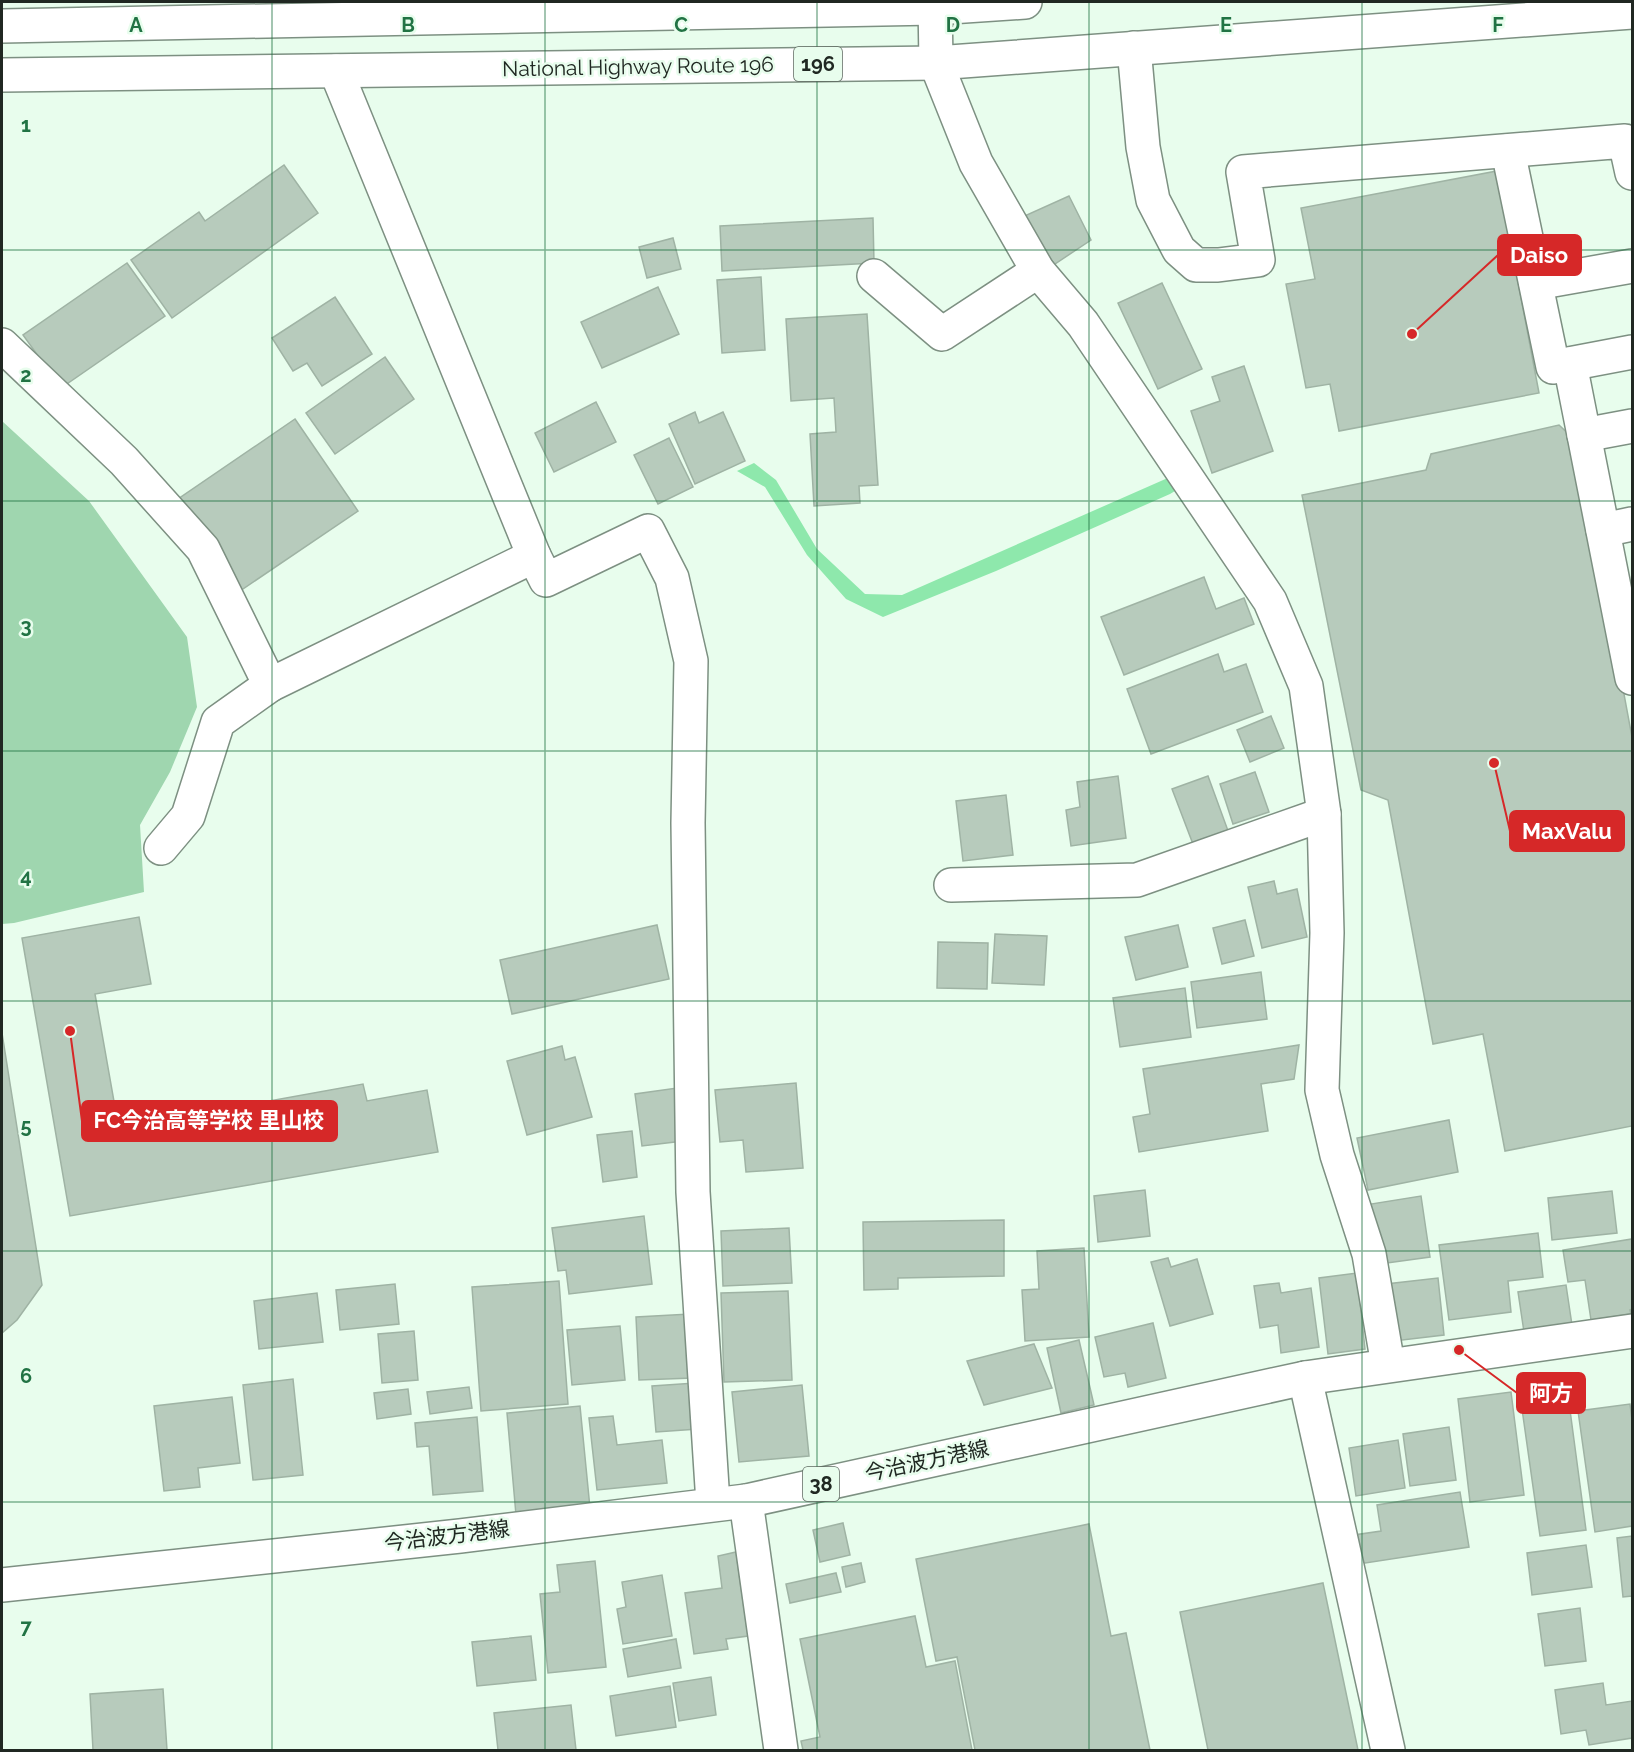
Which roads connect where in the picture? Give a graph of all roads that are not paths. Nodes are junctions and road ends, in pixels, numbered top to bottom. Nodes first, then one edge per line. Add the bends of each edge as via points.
1 (1025, 2) edge
2 (935, 5) edge
3 (1632, 12) edge
4 (2, 26) edge
5 (1134, 48) junction
6 (936, 63) junction
7 (336, 71) junction
8 (2, 75) edge
9 (1508, 151) junction
10 (1632, 173) edge
11 (1632, 266) edge
12 (1038, 271) junction
13 (874, 276) dead end
14 (1536, 283) junction
15 (2, 345) edge
16 (1632, 352) edge
17 (1570, 363) junction
18 (1632, 426) edge
19 (1584, 435) junction
20 (1618, 527) edge
21 (534, 556) junction
22 (1626, 611) edge
23 (1632, 678) edge
24 (270, 685) junction
25 (1324, 814) junction
26 (161, 848) dead end
27 (951, 885) dead end
28 (1632, 1330) edge
29 (1388, 1365) junction
30 (1305, 1378) junction
31 (746, 1501) junction
32 (713, 1503) junction
33 (2, 1585) edge
34 (781, 1750) edge
35 (1388, 1750) edge

1 - 2 main road
2 - 4 main road
2 - 6 main road
3 - 5 main road, National Highway Route 196 / 196
5 - 6 main road, National Highway Route 196 / 196
5 - 9 main road via 1143,147 1153,200 1179,250 1196,265 1258,260 1243,172
6 - 7 main road, National Highway Route 196 / 196
6 - 12 main road via 976,163
7 - 8 main road, National Highway Route 196 / 196
7 - 21 main road
9 - 10 main road via 1625,141
9 - 14 main road
11 - 14 main road
12 - 13 main road via 942,334
12 - 25 main road via 1083,324 1270,601 1306,686
14 - 17 main road via 1553,367
15 - 24 main road via 124,461 203,549
16 - 17 main road
17 - 19 main road
18 - 19 main road
19 - 20 main road
20 - 22 main road
21 - 24 main road
21 - 32 main road via 546,580 648,531 672,578 691,661 688,823 693,1192
22 - 23 main road
24 - 26 main road via 218,722 188,816
25 - 27 main road via 1137,880
25 - 29 main road via 1328,933 1322,1090 1337,1155 1369,1254
28 - 29 main road, 今治波方港線 / 38
29 - 30 main road, 今治波方港線 / 38
30 - 31 main road, 今治波方港線 / 38
30 - 35 main road
31 - 32 main road, 今治波方港線 / 38
31 - 34 main road
32 - 33 main road, 今治波方港線 / 38 via 460,1536

